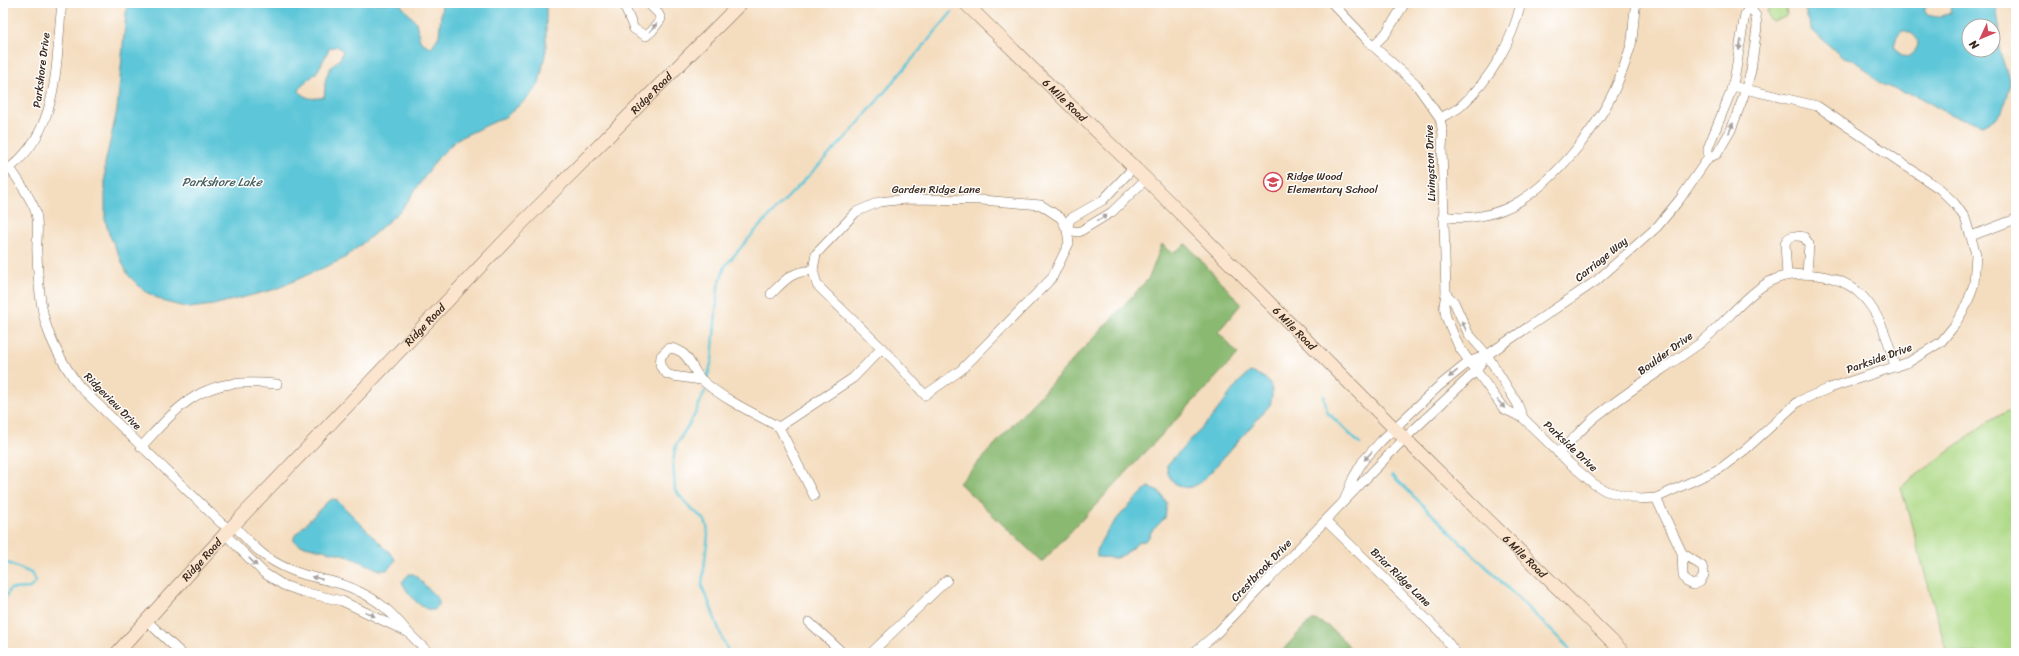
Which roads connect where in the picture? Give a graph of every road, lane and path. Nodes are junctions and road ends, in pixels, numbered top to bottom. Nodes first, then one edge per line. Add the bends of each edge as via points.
1 (62, 3) edge
2 (623, 3) edge
3 (648, 3) edge
4 (741, 3) edge
5 (965, 3) edge
6 (1332, 3) edge
7 (1405, 3) edge
8 (1521, 3) edge
9 (1636, 3) edge
10 (1750, 5) edge
11 (1373, 46) junction
12 (1732, 86) junction
13 (1746, 88) junction
14 (1440, 118) junction
15 (1708, 158) junction
16 (1134, 167) junction
17 (6, 170) edge
18 (1146, 179) junction
19 (1443, 216) junction
20 (2016, 219) edge
21 (1067, 230) junction
22 (1971, 236) junction
23 (813, 270) junction
24 (1807, 274) junction
25 (1787, 276) junction
26 (771, 294) dead end
27 (1446, 294) junction
28 (882, 348) junction
29 (1487, 355) junction
30 (1469, 362) junction
31 (1896, 367) junction
32 (1476, 371) junction
33 (702, 380) junction
34 (278, 384) dead end
35 (1523, 418) junction
36 (779, 427) junction
37 (1395, 428) junction
38 (1405, 438) junction
39 (141, 447) junction
40 (1558, 453) junction
41 (814, 496) dead end
42 (1656, 498) junction
43 (1344, 501) junction
44 (1326, 521) junction
45 (230, 529) junction
46 (1682, 553) dead end
47 (947, 580) dead end
48 (332, 582) junction
49 (327, 597) junction
50 (147, 621) junction
51 (810, 622) dead end
52 (408, 632) junction
53 (117, 653) edge
54 (181, 653) edge
55 (429, 653) edge
56 (843, 653) edge
57 (871, 653) edge
58 (1193, 653) edge
59 (1456, 653) edge
60 (1624, 653) edge

1 - 17 street, Parkshore Drive via 54,80 47,117 32,145
2 -> 3 street via 634,29 646,36 661,19
4 - 45 street, Ridge Road via 516,229
5 - 16 street, 6 Mile Road
6 - 11 street, Livingston Drive
7 - 11 street via 1386,32
8 - 14 street via 1501,56 1485,81 1460,107
9 - 19 street via 1631,45 1621,76 1591,131 1558,170 1513,205 1478,217
10 -> 12 street, Carriage Way via 1745,14
10 - 13 street, Carriage Way via 1756,16 1757,36
11 - 14 street, Livingston Drive via 1415,83
12 - 13 street, Parkside Drive
12 - 15 street, Carriage Way via 1708,148
15 -> 13 street, Carriage Way via 1717,154 1724,142
13 - 22 street, Parkside Drive via 1816,106 1829,114 1940,189 1965,218
14 - 19 street, Livingston Drive via 1443,134
15 - 29 street, Carriage Way via 1657,227 1596,281
16 - 18 street, 6 Mile Road
16 - 21 street via 1103,200 1070,219
17 - 39 street, Ridgeview Drive via 35,211 39,298 54,349 79,386
21 -> 18 street via 1079,232 1112,212
18 - 37 street, 6 Mile Road
19 - 27 street, Livingston Drive
20 - 22 street
21 - 23 street, Garden Ridge Lane via 1061,218 1040,206 982,200 906,199 879,202 856,212 816,254
21 - 28 street via 1069,243 1052,278 961,370 925,394
22 - 31 street, Parkside Drive via 1976,254 1974,284 1968,304 1941,342 1924,354
23 - 26 street via 798,272
23 - 28 street via 817,285
24 - 25 street, Boulder Drive
24 - 25 street via 1809,244 1804,237 1794,235 1787,238 1785,243
24 - 31 street, Boulder Drive via 1828,278 1858,291 1883,330
25 - 40 street, Boulder Drive via 1765,284 1717,329 1594,419
29 -> 27 street via 1468,332 1454,302
27 - 30 street, Livingston Drive via 1446,317 1459,347
28 - 36 street via 853,378
29 - 30 street, Carriage Way
29 - 32 street, Carriage Way
29 - 35 street, Parkside Drive via 1517,403
30 - 32 street, Parkside Drive
30 -> 37 street, Carriage Way via 1433,391
31 - 42 street, Parkside Drive via 1830,388 1799,401 1746,449 1720,468
32 -> 35 street, Parkside Drive via 1504,409
32 - 38 street, Carriage Way
33 - 33 street via 681,352 670,348 661,356 660,366 667,374
33 - 36 street via 736,404
34 - 39 street via 229,384 194,395
35 - 40 street, Parkside Drive
36 - 41 street
37 - 38 street, 6 Mile Road
37 -> 43 street, Crestbrook Drive via 1363,461
38 - 43 street, Crestbrook Drive
38 - 60 street, 6 Mile Road
39 - 45 street, Ridgeview Drive
40 - 42 street, Parkside Drive via 1582,475 1606,491 1629,498
42 - 46 street
43 - 44 street, Crestbrook Drive
44 - 58 street, Crestbrook Drive via 1215,635
44 - 59 street, Briar Ridge Lane via 1440,632
48 -> 45 street via 305,575 270,561
45 -> 49 street via 264,573 303,592
45 - 50 street, Ridge Road
47 - 57 street
48 - 49 street
48 - 52 street via 358,590 373,599 395,615
49 -> 52 street
50 - 53 street, Ridge Road
50 - 54 street
51 - 56 street
52 - 55 street

